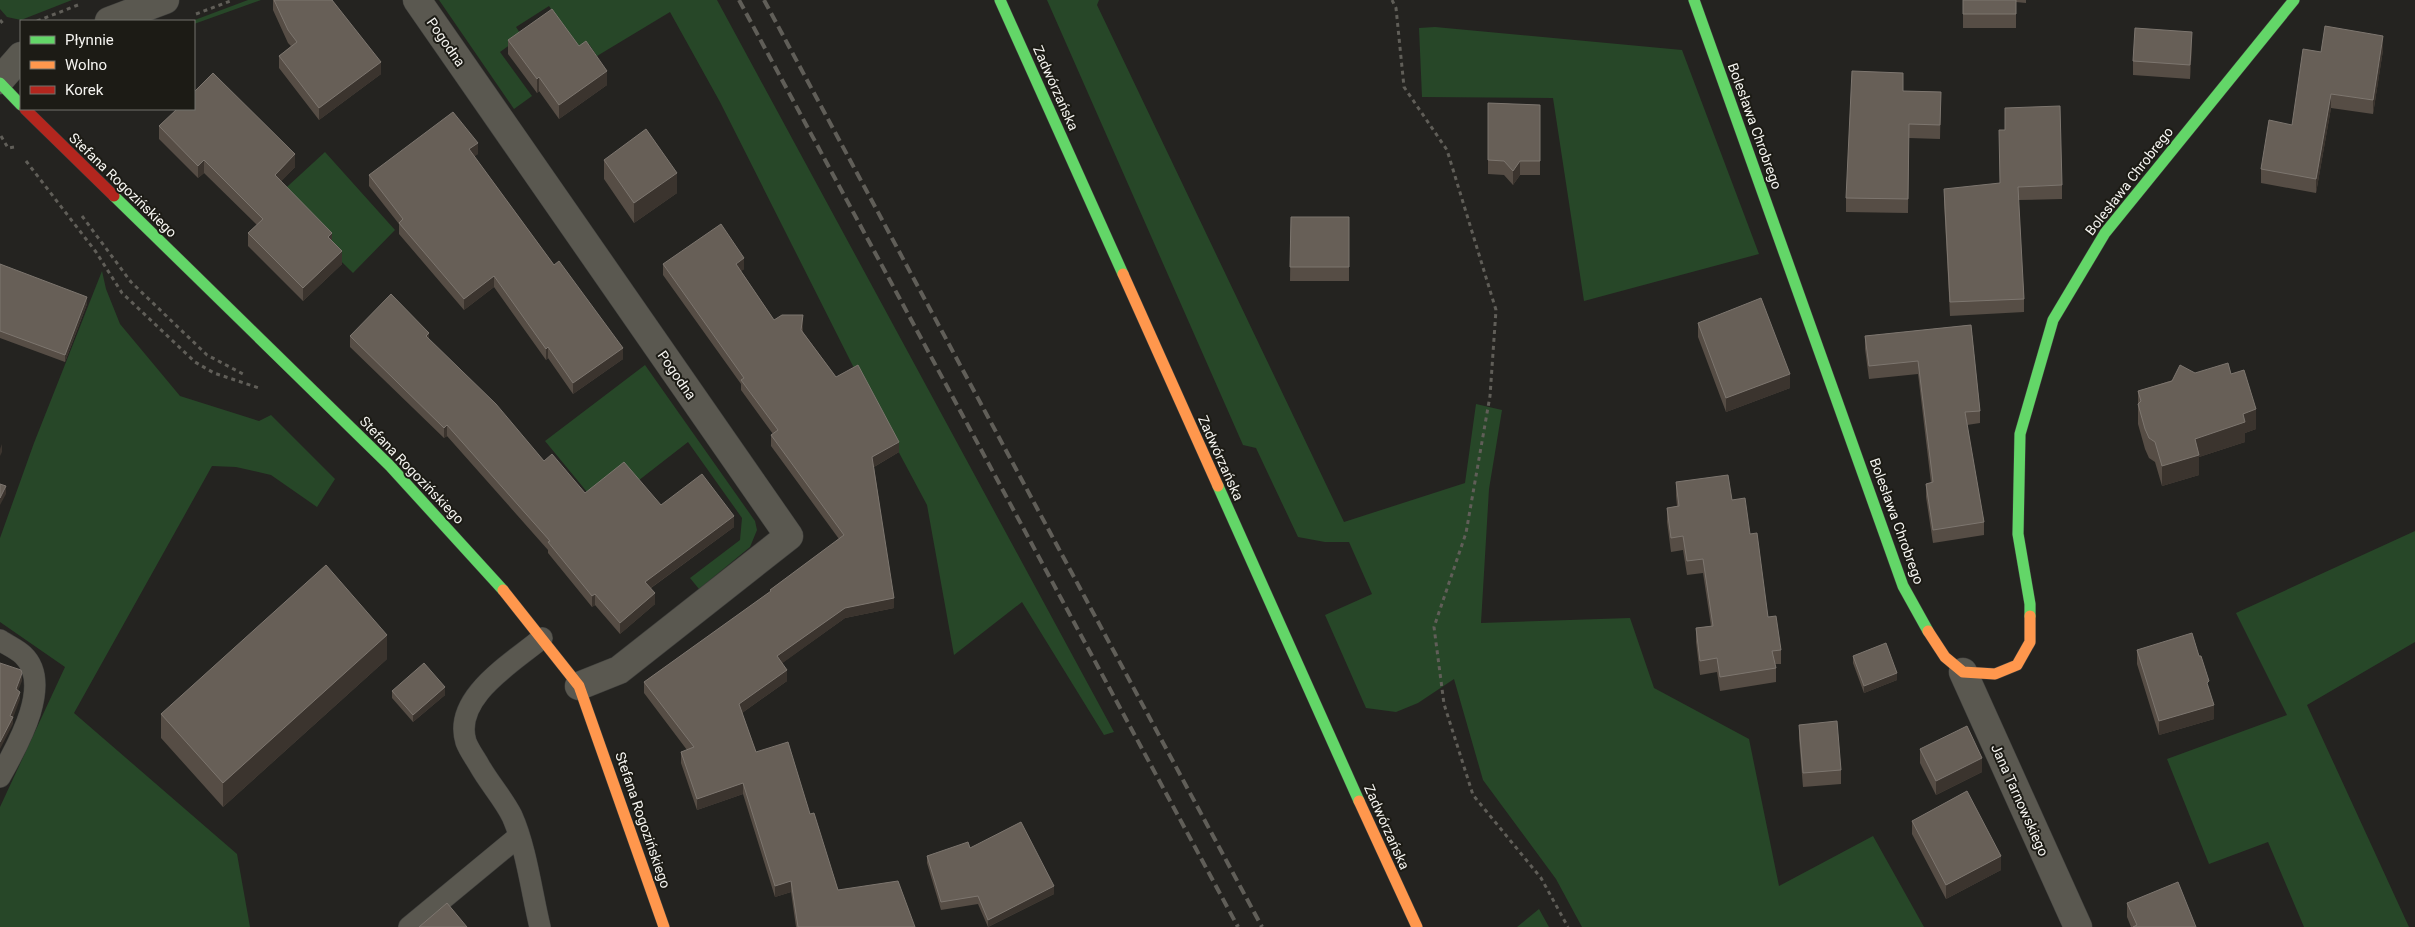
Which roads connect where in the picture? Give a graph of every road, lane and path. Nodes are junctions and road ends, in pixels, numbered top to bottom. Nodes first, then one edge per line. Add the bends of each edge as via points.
1 (166, 0) edge
2 (233, 0) edge
3 (417, 0) edge
4 (1000, 0) edge
5 (1392, 0) edge
6 (1694, 0) edge
7 (2294, 0) edge
8 (82, 3) dead end
9 (193, 15) dead end
10 (47, 17) junction
11 (39, 20) edge
12 (48, 20) edge
13 (112, 20) edge
14 (20, 57) edge
15 (0, 82) edge
16 (20, 104) edge
17 (26, 110) edge
18 (0, 135) edge
19 (17, 146) dead end
20 (25, 159) dead end
21 (80, 213) dead end
22 (250, 377) dead end
23 (258, 382) dead end
24 (542, 638) junction
25 (0, 640) edge
26 (1963, 672) junction
27 (579, 686) junction
28 (0, 777) edge
29 (519, 836) junction
30 (409, 927) edge
31 (540, 927) edge
32 (664, 927) edge
33 (1417, 927) edge
34 (1568, 927) edge
35 (2078, 927) edge

1 - 13 street
2 - 9 path
3 - 27 street, Pogodna via 789,536 619,670
4 - 33 street, Zadwórzańska
5 - 34 path via 1396,8 1404,87 1447,150 1496,310 1490,396 1466,533 1434,627 1444,704 1473,795 1541,878
6 - 26 street, Bolesława Chrobrego via 1904,586 1932,638 1945,656
7 - 26 street, Bolesława Chrobrego via 2104,233 2053,320 2020,434 2018,534 2030,604 2030,642 2017,664 1995,674
8 - 10 path
10 - 11 path
10 - 12 path
14 - 15 street
15 - 16 street
17 - 24 street, Stefana Rogozińskiego via 396,472 496,581
18 - 19 path via 8,148
20 - 23 path via 96,252 122,293 194,362 214,373 264,388
21 - 22 path via 131,282 207,355
24 - 27 street, Stefana Rogozińskiego
24 - 29 lane via 481,687 464,724 466,742 504,802
25 - 28 lane via 23,655 32,669 35,685 19,742
26 - 35 street, Jana Tarnowskiego
27 - 32 street, Stefana Rogozińskiego
29 - 30 lane
29 - 31 lane

